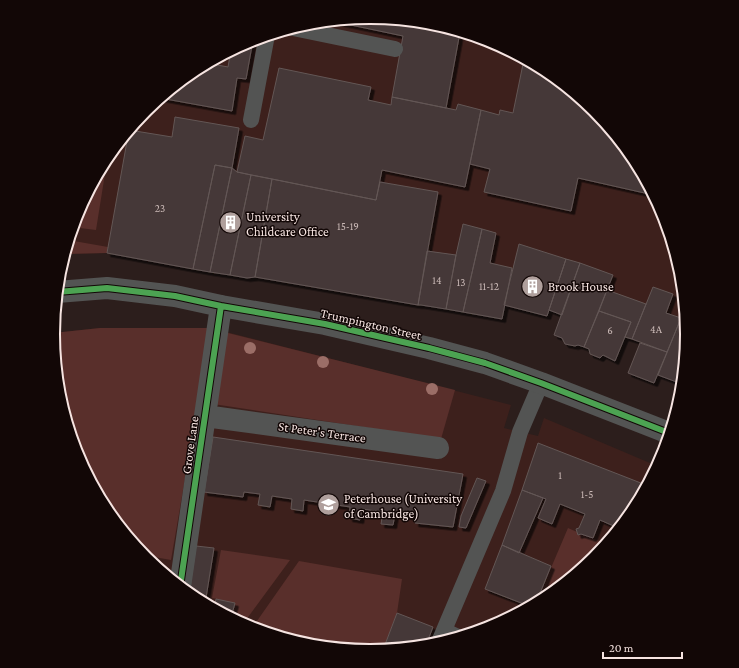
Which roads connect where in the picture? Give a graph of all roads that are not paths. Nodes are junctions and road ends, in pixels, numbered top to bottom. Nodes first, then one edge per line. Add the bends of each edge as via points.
1 (306, 31) edge
2 (266, 42) edge
3 (395, 49) dead end
4 (251, 120) dead end
5 (62, 292) edge
6 (221, 306) junction
7 (541, 383) junction
8 (205, 416) junction
9 (664, 431) edge
10 (438, 448) dead end
11 (181, 580) edge
12 (448, 633) edge

1 - 3 lane
2 - 4 lane
5 - 6 street, Trumpington Street via 107,288 175,296
6 - 7 street, Trumpington Street via 325,324 429,348 485,363
6 - 8 street, Grove Lane
7 - 9 street, Trumpington Street
7 - 12 lane via 520,432 503,491
8 - 10 street, St Peter's Terrace
8 - 11 street, Grove Lane

